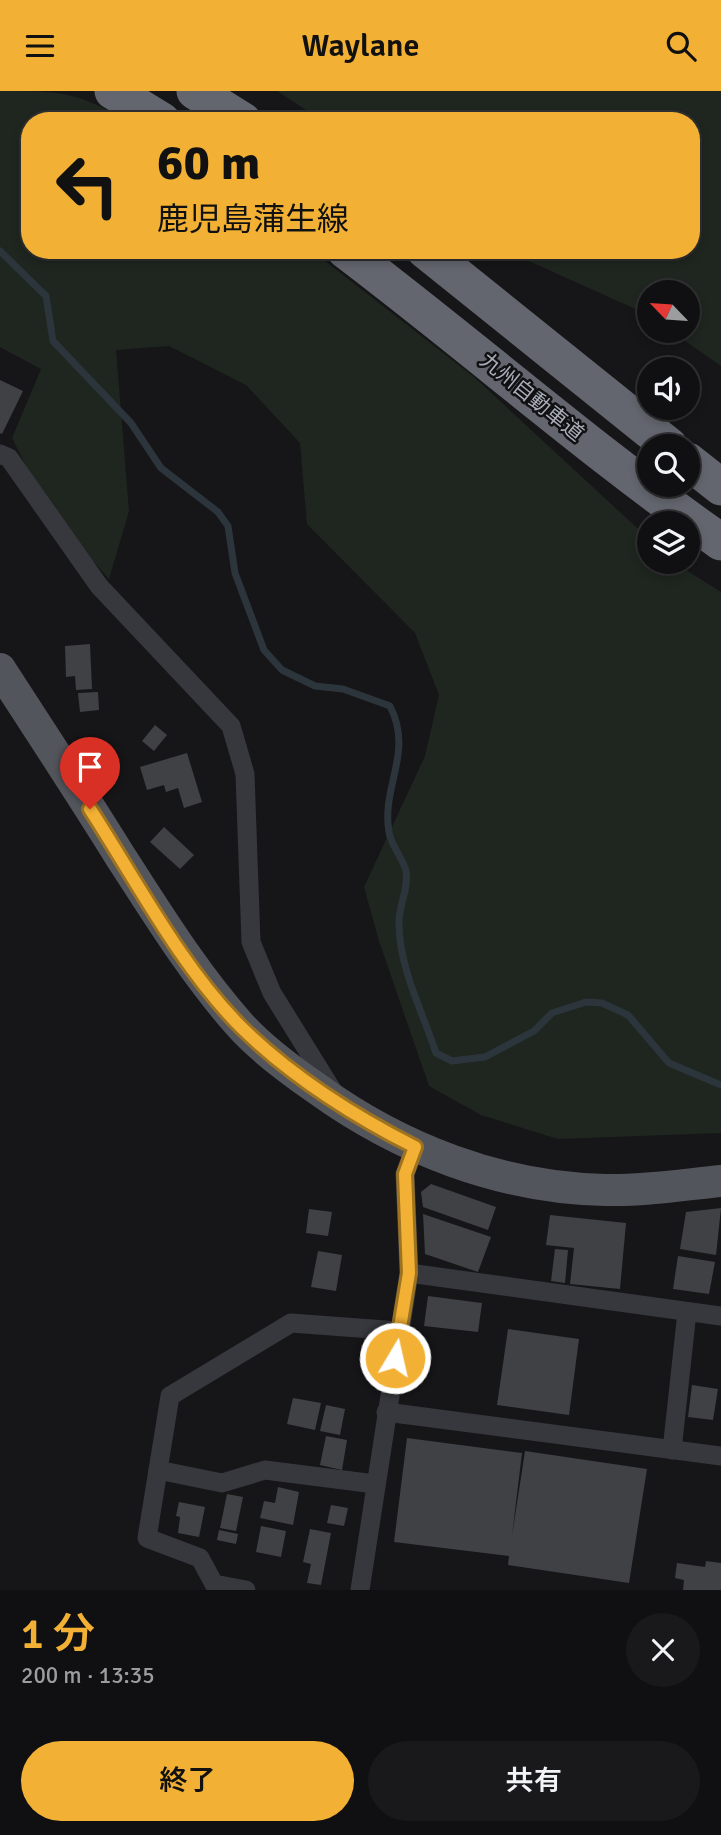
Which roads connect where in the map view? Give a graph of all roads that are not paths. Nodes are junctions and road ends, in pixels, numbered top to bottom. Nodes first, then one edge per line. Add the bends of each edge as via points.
1 (113, 91) edge
2 (195, 91) edge
3 (147, 112) edge
4 (229, 112) edge
5 (357, 259) edge
6 (436, 259) edge
7 (654, 434) edge
8 (0, 454) edge
9 (700, 470) edge
10 (721, 487) edge
11 (721, 542) edge
12 (0, 669) edge
13 (344, 1109) junction
14 (415, 1147) junction
15 (721, 1181) edge
16 (409, 1273) junction
17 (687, 1312) junction
18 (721, 1316) edge
19 (399, 1331) junction
20 (386, 1412) junction
21 (672, 1450) junction
22 (721, 1456) edge
23 (158, 1470) junction
24 (375, 1484) junction
25 (246, 1590) edge
26 (360, 1590) edge

1 - 3 highway
2 - 4 highway
5 - 11 highway, 九州自動車道 via 661,500
6 - 7 highway
8 - 13 street via 9,458 99,586 231,726 245,774 251,942 272,992
9 - 10 highway
12 - 13 main road via 200,976 241,1026
13 - 14 main road
14 - 15 main road via 456,1163 548,1185 652,1189
14 - 16 street via 405,1174
16 - 17 street
16 - 19 street
17 - 18 street
17 - 21 street
19 - 20 street
19 - 23 street via 291,1323 170,1396
20 - 21 street
20 - 24 street
21 - 22 street
23 - 24 street via 222,1483 265,1470
23 - 25 street via 147,1538 200,1558 214,1584
24 - 26 street

